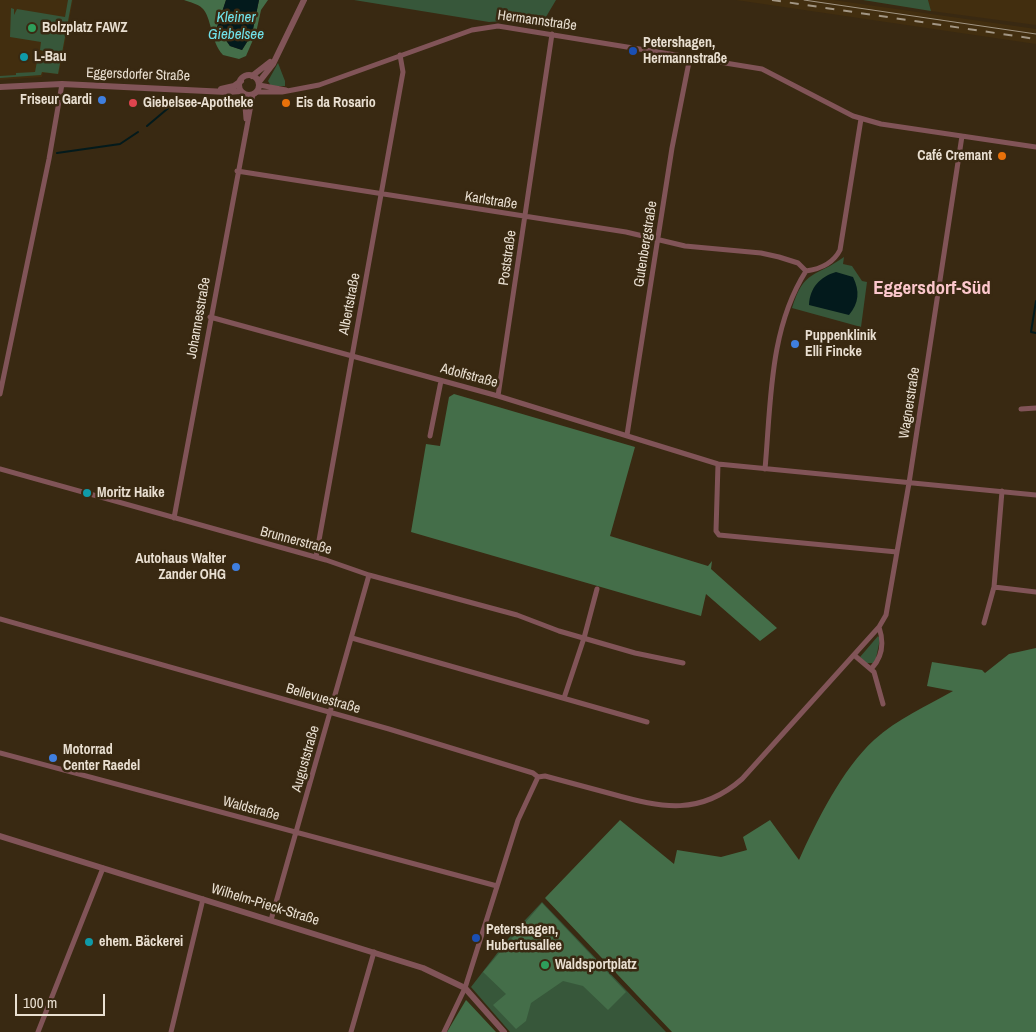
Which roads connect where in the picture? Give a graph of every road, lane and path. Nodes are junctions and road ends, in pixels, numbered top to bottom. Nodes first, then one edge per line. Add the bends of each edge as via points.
1 (304, 0) edge
2 (552, 34) junction
3 (278, 54) junction
4 (400, 55) junction
5 (690, 57) junction
6 (252, 76) junction
7 (240, 81) junction
8 (62, 84) junction
9 (0, 87) edge
10 (257, 88) junction
11 (215, 91) junction
12 (243, 92) junction
13 (861, 118) junction
14 (246, 122) junction
15 (962, 136) junction
16 (1036, 147) edge
17 (237, 171) junction
18 (382, 195) junction
19 (525, 218) junction
20 (659, 241) junction
21 (806, 271) junction
22 (210, 318) junction
23 (352, 356) junction
24 (441, 381) junction
25 (0, 394) edge
26 (498, 396) junction
27 (1036, 408) edge
28 (1021, 409) dead end
29 (627, 435) junction
30 (430, 436) dead end
31 (718, 464) junction
32 (0, 469) edge
33 (765, 469) junction
34 (909, 482) junction
35 (1002, 491) junction
36 (1036, 494) edge
37 (174, 518) junction
38 (897, 552) junction
39 (316, 558) junction
40 (369, 575) junction
41 (994, 587) junction
42 (597, 589) dead end
43 (1036, 592) edge
44 (0, 620) edge
45 (984, 623) dead end
46 (880, 627) junction
47 (352, 638) junction
48 (584, 638) junction
49 (854, 655) junction
50 (683, 663) dead end
51 (872, 668) junction
52 (564, 698) junction
53 (883, 704) dead end
54 (330, 713) junction
55 (647, 722) dead end
56 (0, 753) edge
57 (538, 777) junction
58 (297, 833) junction
59 (0, 836) edge
60 (103, 868) junction
61 (497, 886) junction
62 (203, 899) junction
63 (271, 920) junction
64 (374, 952) junction
65 (464, 988) junction
66 (38, 1032) edge
67 (171, 1032) edge
68 (351, 1032) edge
69 (444, 1032) edge
70 (504, 1032) edge

1 - 3 street
2 - 4 street, Hermannstraße via 484,26
2 - 5 street, Hermannstraße
2 - 19 street, Poststraße
3 - 6 street via 263,70
3 - 10 street
4 - 10 street, Hermannstraße via 319,85 287,91
4 - 18 street, Albertstraße via 403,72
5 - 13 street, Hermannstraße via 762,69
5 - 20 street, Gutenbergstraße via 672,148
6 - 7 street, Eggersdorfer Straße
6 - 10 street
7 - 11 street, Eggersdorfer Straße
7 - 12 street
8 - 9 street, Eggersdorfer Straße
8 - 11 street, Eggersdorfer Straße
8 - 25 street
10 - 12 street, Eggersdorfer Straße
10 - 14 street, Johannesstraße
11 - 12 street, Eggersdorfer Straße
12 - 14 street, Johannesstraße
13 - 15 street, Hermannstraße
13 - 21 street via 840,250 827,265
14 - 17 street, Johannesstraße
15 - 16 street, Hermannstraße
15 - 34 street, Wagnerstraße
17 - 18 street, Karlstraße
17 - 22 street, Johannesstraße
18 - 19 street, Karlstraße
18 - 23 street, Albertstraße
19 - 20 street, Karlstraße via 626,232
19 - 26 street, Poststraße
20 - 21 street, Karlstraße via 779,257 798,263
20 - 29 street, Gutenbergstraße
21 - 33 street via 790,299 777,344
22 - 23 street, Adolfstraße
22 - 37 street, Johannesstraße
23 - 24 street, Adolfstraße
23 - 39 street, Albertstraße
24 - 26 street, Adolfstraße
24 - 30 street
26 - 29 street, Adolfstraße
27 - 28 street
29 - 31 street, Adolfstraße
31 - 33 street, Adolfstraße
31 - 38 street via 716,531 719,535
32 - 37 street, Brunnerstraße
33 - 34 street, Adolfstraße
34 - 35 street, Adolfstraße
34 - 38 street, Wagnerstraße
35 - 36 street, Adolfstraße
35 - 41 street
37 - 39 street, Brunnerstraße
38 - 46 street, Wagnerstraße via 886,615
39 - 40 street, Brunnerstraße
40 - 47 street, Auguststraße
40 - 48 street, Brunnerstraße via 510,613
41 - 43 street
41 - 45 street
42 - 48 street
44 - 54 street, Bellevuestraße
46 - 49 street, Bellevuestraße
46 - 51 street, Wagnerstraße via 882,648 878,662
47 - 52 street
47 - 54 street, Auguststraße
48 - 50 street, Brunnerstraße
48 - 52 street
49 - 51 street
49 - 57 street, Bellevuestraße via 732,788 709,800 687,806 664,806
51 - 53 street
52 - 55 street
54 - 57 street, Bellevuestraße
54 - 58 street, Auguststraße
56 - 58 street, Waldstraße
57 - 61 street via 518,820
58 - 61 street, Waldstraße
58 - 63 street, Auguststraße
59 - 60 street, Wilhelm-Pieck-Straße
60 - 62 street, Wilhelm-Pieck-Straße
60 - 66 street
61 - 65 street
62 - 63 street, Wilhelm-Pieck-Straße
62 - 67 street
63 - 64 street, Wilhelm-Pieck-Straße
64 - 65 street, Wilhelm-Pieck-Straße via 424,968
64 - 68 street
65 - 69 street
65 - 70 street, Wilhelm-Pieck-Straße

